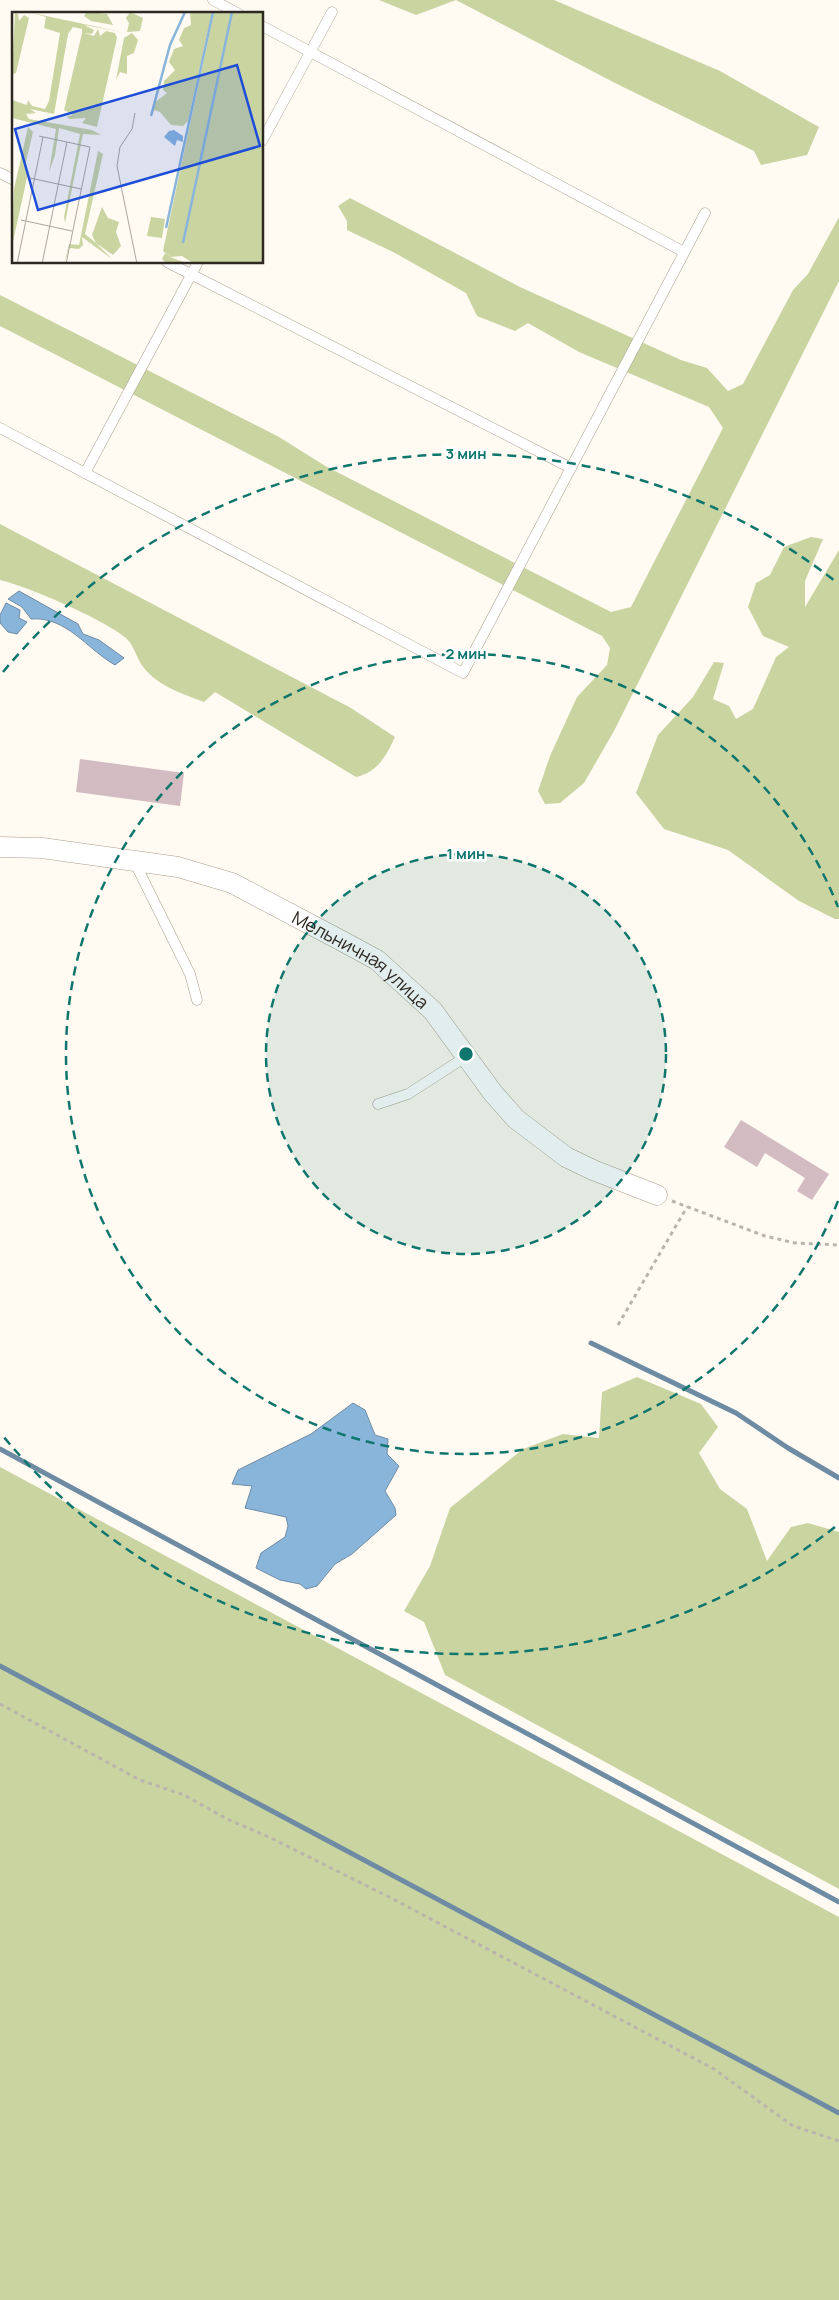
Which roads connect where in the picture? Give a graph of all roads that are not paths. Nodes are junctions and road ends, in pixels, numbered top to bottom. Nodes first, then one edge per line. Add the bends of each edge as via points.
1 (213, 0) edge
2 (235, 12) edge
3 (332, 12) dead end
4 (264, 27) edge
5 (311, 51) junction
6 (264, 137) edge
7 (0, 173) edge
8 (12, 179) edge
9 (705, 213) dead end
10 (684, 252) junction
11 (171, 264) edge
12 (197, 264) edge
13 (191, 275) junction
14 (0, 428) edge
15 (571, 468) junction
16 (85, 473) junction
17 (0, 847) edge
18 (134, 861) junction
19 (197, 1000) dead end
20 (467, 1056) junction
21 (378, 1104) dead end
22 (657, 1194) road end

1 - 2 lane
3 - 5 lane
4 - 5 lane
5 - 6 lane
5 - 10 lane
7 - 8 lane
9 - 10 lane
10 - 15 lane
11 - 13 lane
12 - 13 lane
13 - 15 lane
13 - 16 lane
14 - 16 lane
15 - 16 lane via 463,673
17 - 18 street, Мельничная улица via 42,848
18 - 19 lane via 190,974
18 - 20 street, Мельничная улица via 178,866 232,883 377,960 433,1011
20 - 21 lane via 408,1094
20 - 22 street, Мельничная улица via 516,1120 566,1157

